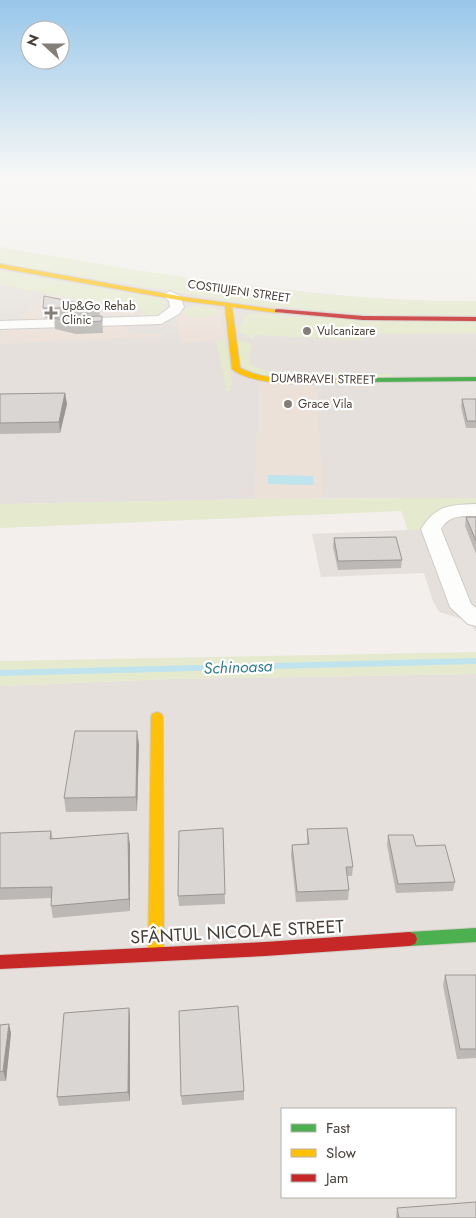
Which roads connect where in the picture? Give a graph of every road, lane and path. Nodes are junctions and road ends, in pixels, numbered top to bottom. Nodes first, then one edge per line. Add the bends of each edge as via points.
1 (0, 266) edge
2 (170, 295) junction
3 (228, 305) junction
4 (476, 319) edge
5 (0, 325) edge
6 (476, 379) edge
7 (476, 510) edge
8 (476, 619) edge
9 (157, 717) dead end
10 (476, 935) edge
11 (156, 954) junction
12 (0, 962) edge

1 - 2 street, COSTIUJENI STREET
2 - 3 street, COSTIUJENI STREET
2 - 5 street via 177,307 161,320
3 - 4 street, COSTIUJENI STREET via 340,317
3 - 6 street, DUMBRAVEI STREET via 236,369 250,376 288,380
7 - 8 street via 452,511 437,518 431,529 461,607
9 - 11 street
10 - 11 street, SFÂNTUL NICOLAE STREET
11 - 12 street, SFÂNTUL NICOLAE STREET

